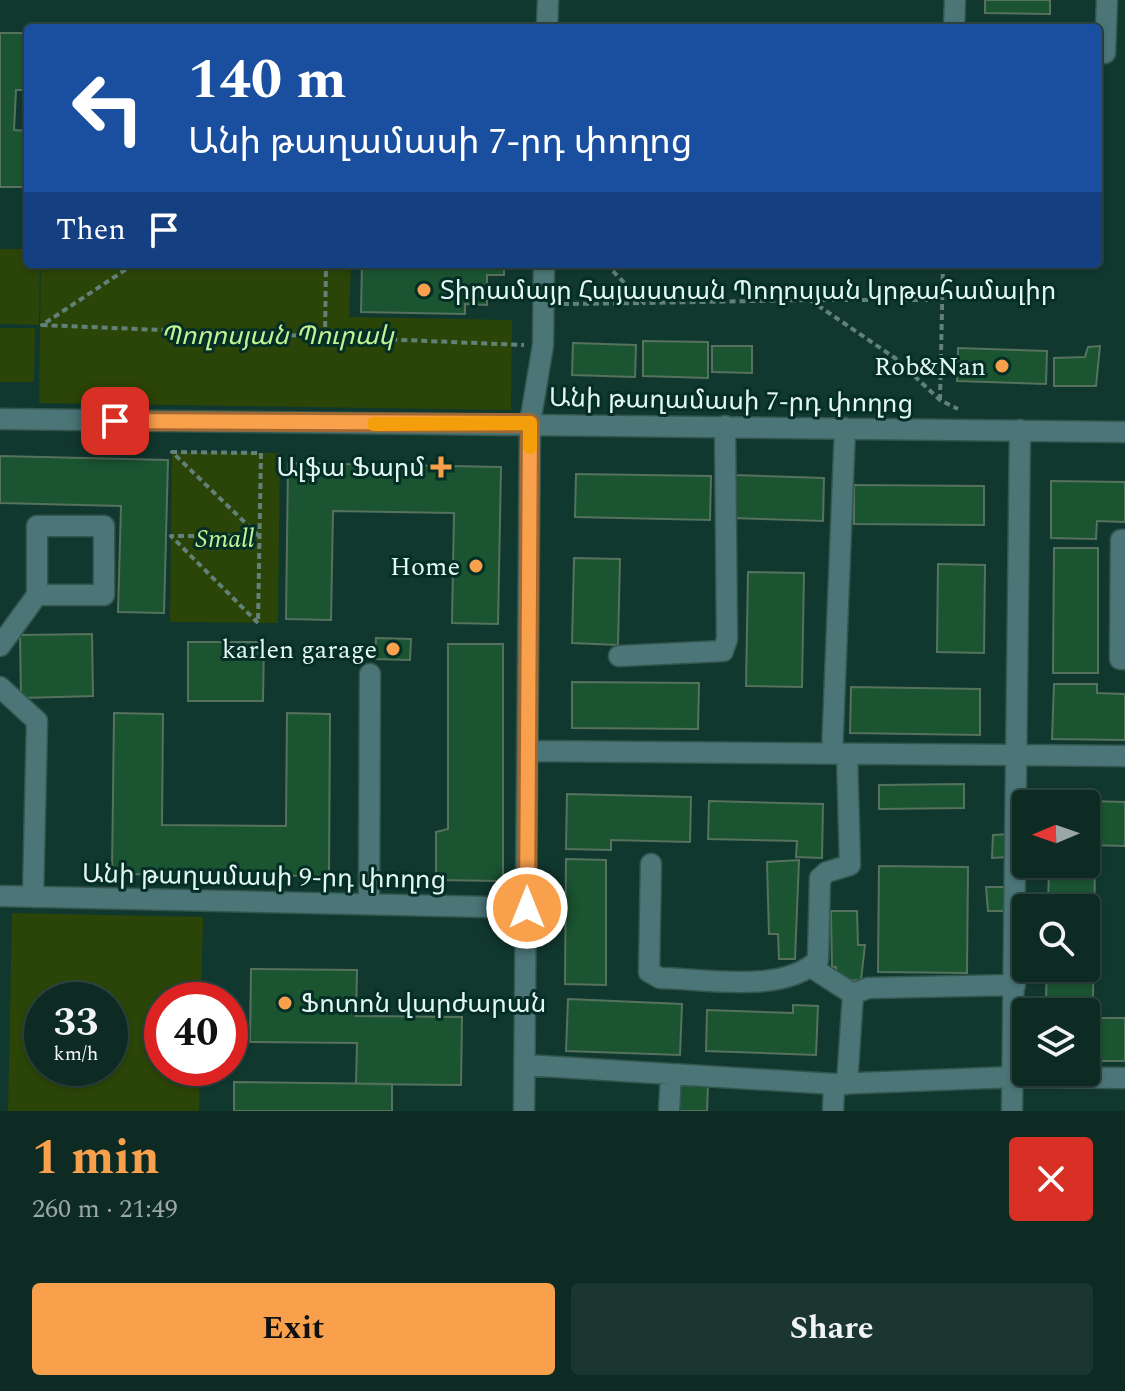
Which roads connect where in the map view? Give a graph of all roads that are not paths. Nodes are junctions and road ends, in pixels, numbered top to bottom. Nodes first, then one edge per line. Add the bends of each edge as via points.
1 (548, 0) edge
2 (955, 0) edge
3 (1107, 0) edge
4 (547, 24) edge
5 (954, 24) edge
6 (1105, 53) dead end
7 (544, 268) edge
8 (0, 419) edge
9 (530, 423) junction
10 (725, 426) junction
11 (845, 428) junction
12 (1020, 430) junction
13 (1125, 432) edge
14 (1125, 540) edge
15 (37, 595) junction
16 (0, 646) edge
17 (619, 656) dead end
18 (1125, 659) edge
19 (370, 674) dead end
20 (0, 687) edge
21 (527, 751) junction
22 (839, 754) junction
23 (1017, 755) junction
24 (1125, 756) edge
25 (651, 864) dead end
26 (0, 896) edge
27 (33, 897) junction
28 (369, 904) junction
29 (527, 908) junction
30 (811, 967) junction
31 (1015, 985) junction
32 (853, 994) junction
33 (1015, 998) edge
34 (525, 1065) junction
35 (671, 1074) junction
36 (1012, 1077) edge
37 (1100, 1078) edge
38 (1125, 1078) edge
39 (841, 1084) junction
40 (1013, 1086) edge
41 (524, 1111) edge
42 (669, 1111) edge
43 (833, 1111) edge
44 (1012, 1111) edge

1 - 4 street
2 - 5 street
3 - 6 street
7 - 9 street via 543,345
8 - 9 street, Անի թաղամասի 7-րդ փողոց
9 - 10 street, Անի թաղամասի 7-րդ փողոց
9 - 21 street
10 - 11 street, Անի թաղամասի 7-րդ փողոց
10 - 17 street via 723,651
11 - 12 street, Անի թաղամասի 7-րդ փողոց
11 - 22 street
12 - 13 street, Անի թաղամասի 7-րդ փողոց
12 - 23 street
14 - 18 street via 1120,644 1120,659
15 - 15 street via 104,595 104,526 37,526
15 - 16 street
19 - 28 street
20 - 27 street via 37,721
21 - 22 street
21 - 29 street
22 - 23 street
22 - 30 street via 850,865 820,878 818,960
23 - 24 street
23 - 31 street
25 - 30 street via 649,972 660,978 777,981
26 - 27 street, Անի թաղամասի 9-րդ փողոց
27 - 28 street, Անի թաղամասի 9-րդ փողոց
28 - 29 street, Անի թաղամասի 9-րդ փողոց
29 - 34 street
30 - 32 street
31 - 32 street via 868,988
31 - 33 street
32 - 39 street
34 - 35 street
34 - 41 street
35 - 39 street
35 - 42 street
36 - 39 street
37 - 38 street
39 - 43 street
40 - 44 street

